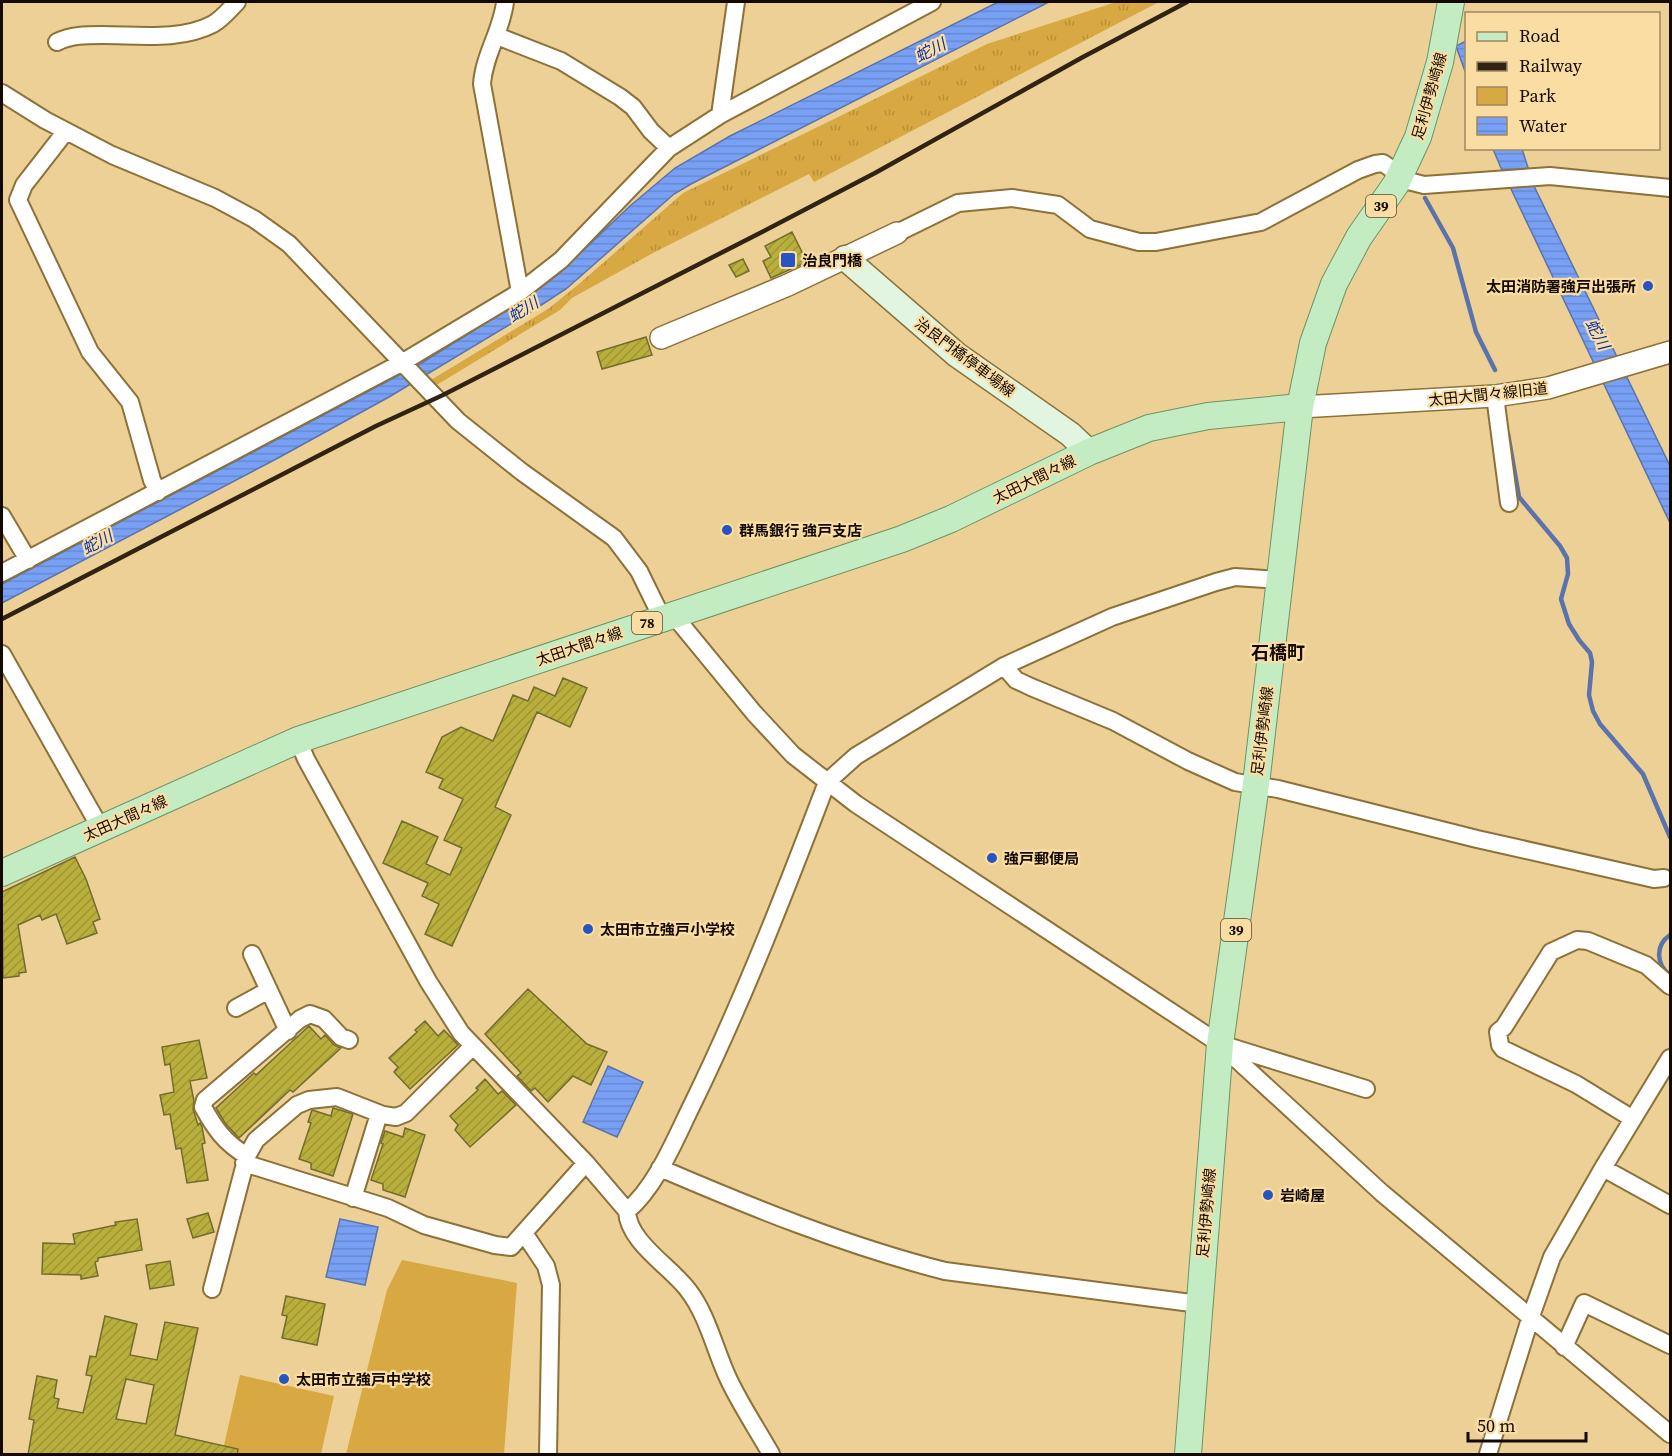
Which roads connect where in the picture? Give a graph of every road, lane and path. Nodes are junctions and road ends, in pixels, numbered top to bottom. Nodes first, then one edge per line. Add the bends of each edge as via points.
1 (237, 2) edge
2 (505, 2) edge
3 (736, 2) edge
4 (932, 2) edge
5 (1451, 2) edge
6 (497, 36) junction
7 (57, 42) dead end
8 (2, 93) edge
9 (720, 115) junction
10 (66, 131) junction
11 (669, 148) junction
12 (1400, 176) junction
13 (1670, 187) edge
14 (897, 233) joint
15 (845, 258) junction
16 (519, 292) junction
17 (661, 338) dead end
18 (1671, 352) edge
19 (405, 364) junction
20 (1495, 396) junction
21 (1300, 407) junction
22 (1089, 452) junction
23 (158, 492) junction
24 (1509, 503) dead end
25 (2, 516) edge
26 (28, 560) junction
27 (2, 573) edge
28 (1279, 580) junction
29 (669, 616) junction
30 (2, 654) edge
31 (1004, 666) junction
32 (298, 740) junction
33 (827, 782) junction
34 (1256, 784) junction
35 (101, 829) junction
36 (2, 873) edge
37 (1664, 878) dead end
38 (252, 954) dead end
39 (1671, 986) edge
40 (268, 990) junction
41 (236, 1008) dead end
42 (288, 1030) junction
43 (349, 1040) dead end
44 (1220, 1044) junction
45 (473, 1046) junction
46 (1671, 1058) edge
47 (1366, 1089) dead end
48 (379, 1114) junction
49 (1634, 1119) junction
50 (246, 1159) junction
51 (586, 1163) junction
52 (660, 1168) junction
53 (1603, 1168) junction
54 (353, 1198) junction
55 (1671, 1205) edge
56 (627, 1211) junction
57 (524, 1233) junction
58 (212, 1289) dead end
59 (1199, 1304) junction
60 (1530, 1319) junction
61 (1671, 1345) edge
62 (1564, 1347) junction
63 (1671, 1434) edge
64 (548, 1455) edge
65 (771, 1455) edge
66 (1188, 1455) edge
67 (1488, 1455) edge

1 - 7 street via 215,23 173,35 89,35
2 - 6 street
3 - 9 street
4 - 9 street
5 - 12 main road, 足利伊勢崎線 / 39 via 1428,110
6 - 11 street via 561,61 620,97
6 - 16 street via 487,56 482,84
8 - 10 street
9 - 11 street
10 - 19 street via 254,219 289,244
10 - 23 street via 24,185 18,200 90,352 130,402
11 - 16 street via 561,260
12 - 13 street via 1424,185 1536,176
12 - 14 street via 1383,163 1375,164 1261,222 1156,242 1139,242 1090,229 1058,205 1012,198 958,203
12 - 21 main road, 足利伊勢崎線 / 39 via 1359,237 1334,284 1313,343
14 - 15 street
15 - 17 street
15 - 22 main road, 治良門橋停車場線 via 957,355 1070,434
16 - 19 street
18 - 20 street, 太田大間々線旧道 via 1548,388
19 - 23 street
19 - 29 street via 467,429 614,538
20 - 21 street, 太田大間々線旧道
20 - 24 street
21 - 22 main road, 太田大間々線 / 78 via 1175,422
21 - 28 main road, 足利伊勢崎線 / 39
22 - 29 main road, 太田大間々線 / 78 via 902,539
23 - 26 street
25 - 26 street
26 - 27 street
28 - 31 street via 1236,578 1216,582 1112,617
28 - 34 main road, 足利伊勢崎線 / 39
29 - 32 main road, 太田大間々線 / 78
29 - 33 street via 680,623 793,755
30 - 35 street
31 - 33 street via 856,756
31 - 34 street via 1017,680 1113,722 1222,777
32 - 35 main road, 太田大間々線 / 78
32 - 45 street via 428,981 460,1033
33 - 44 street
33 - 52 street via 745,990
34 - 37 street via 1477,839 1654,879
34 - 44 main road, 足利伊勢崎線 / 39
35 - 36 main road, 太田大間々線 / 78
38 - 40 street
39 - 49 street via 1646,965 1588,941 1576,940 1551,952 1498,1032 1503,1049 1576,1084
40 - 41 street
40 - 42 street
42 - 43 street via 310,1014 324,1019 340,1037
42 - 50 street via 205,1100 203,1107 215,1130
44 - 47 street
44 - 59 main road, 足利伊勢崎線 / 39
44 - 60 street via 1382,1193
45 - 48 street via 406,1113 396,1117
45 - 51 street
46 - 49 street
48 - 50 street via 337,1097 309,1100 297,1105 256,1140
48 - 54 street
49 - 53 street
50 - 54 street
50 - 58 street
51 - 56 street
51 - 57 street
52 - 56 street via 638,1202
52 - 59 street via 798,1225 945,1271
53 - 55 street
53 - 60 street via 1552,1257
54 - 57 street via 388,1208 424,1225 495,1245 511,1247
56 - 65 street via 627,1221 644,1244 689,1290 728,1379
57 - 64 street via 546,1266 551,1285
59 - 66 main road, 足利伊勢崎線 / 39
60 - 62 street
60 - 67 street
61 - 62 street via 1584,1303
62 - 63 street

